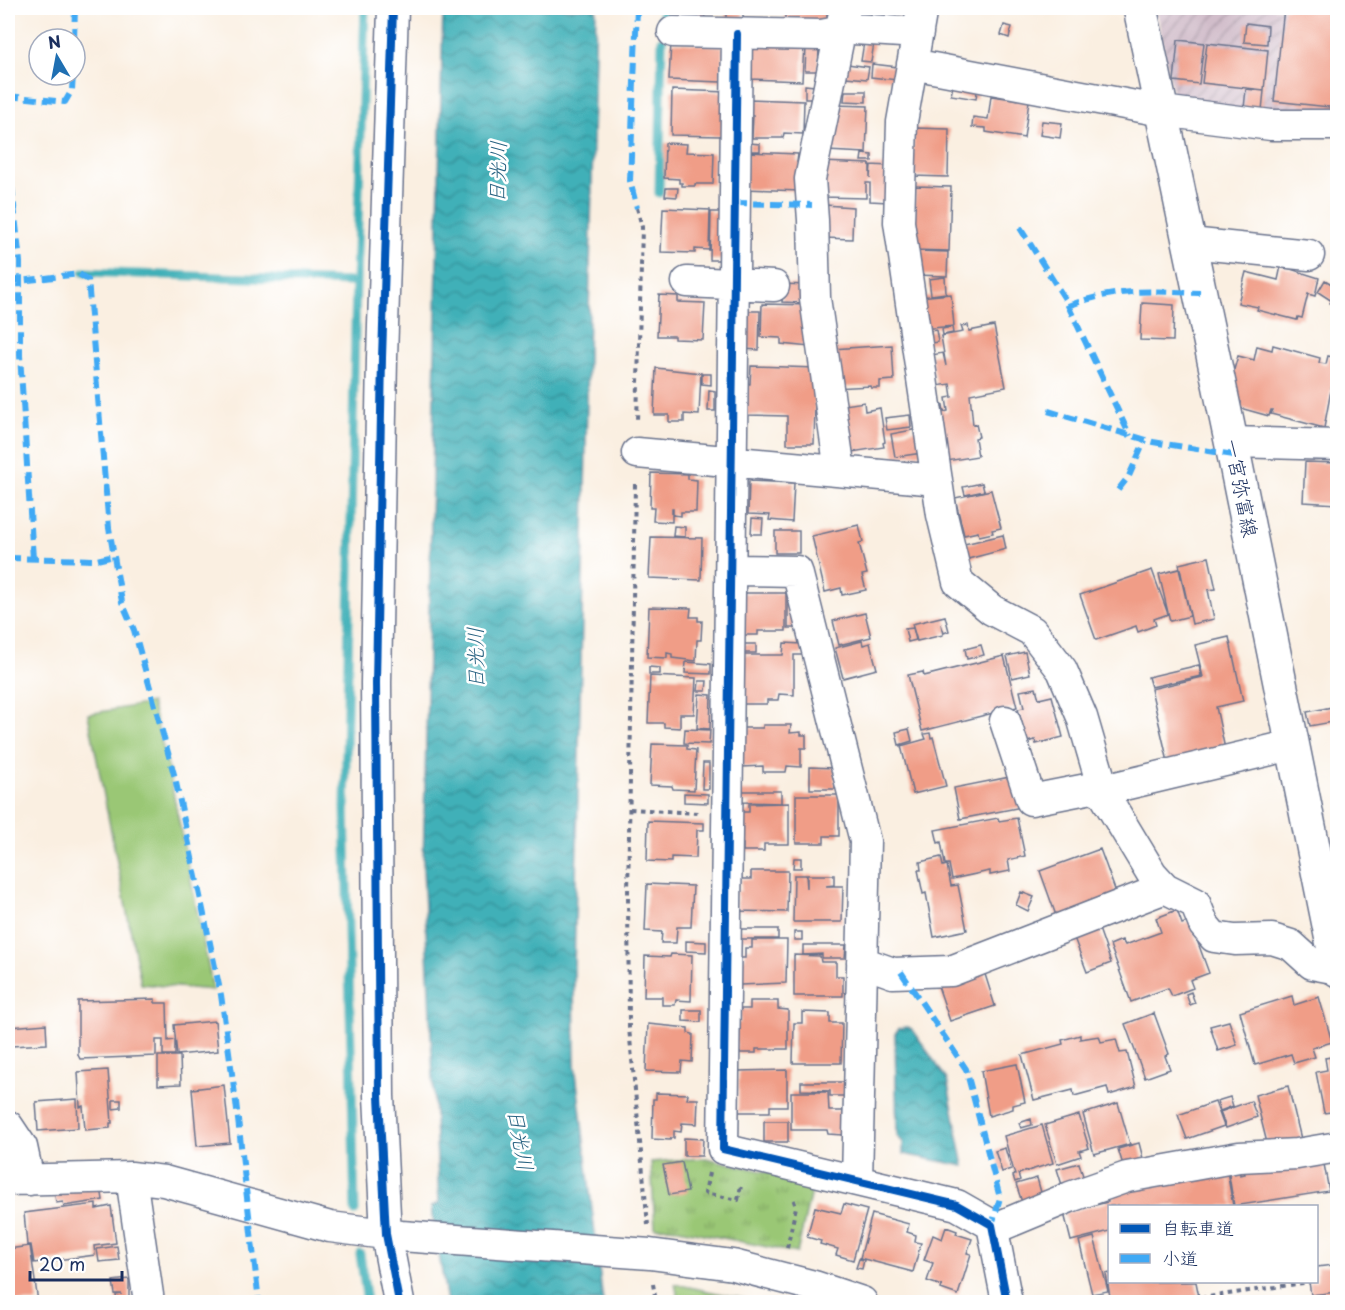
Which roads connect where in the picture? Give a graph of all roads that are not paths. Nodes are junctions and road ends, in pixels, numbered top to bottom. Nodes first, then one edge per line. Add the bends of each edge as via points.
1 (393, 8) edge
2 (1140, 8) edge
3 (842, 20) edge
4 (920, 20) edge
5 (673, 32) dead end
6 (737, 34) junction
7 (912, 64) junction
8 (1162, 111) junction
9 (1338, 125) edge
10 (1190, 243) junction
11 (1309, 255) dead end
12 (687, 282) dead end
13 (734, 284) junction
14 (774, 286) dead end
15 (1231, 442) junction
16 (1338, 445) edge
17 (637, 453) road end
18 (732, 462) junction
19 (840, 471) junction
20 (937, 480) junction
21 (730, 570) junction
22 (1005, 721) dead end
23 (1292, 745) junction
24 (1102, 788) junction
25 (1165, 888) junction
26 (862, 962) junction
27 (1338, 969) edge
28 (8, 1126) edge
29 (1338, 1147) edge
30 (131, 1177) junction
31 (18, 1180) edge
32 (857, 1181) junction
33 (993, 1229) junction
34 (393, 1235) junction
35 (149, 1302) edge
36 (399, 1302) edge
37 (862, 1302) edge
38 (1006, 1302) edge

1 - 34 street via 376,683 379,1096
2 - 8 main road, 一宮弥富線
3 - 4 street via 854,29
3 - 6 street via 821,35
3 - 19 street via 810,179 814,298
4 - 7 street
5 - 6 street
6 - 13 street
7 - 8 street
7 - 20 street via 902,122 899,222
8 - 9 street via 1272,125
8 - 10 main road, 一宮弥富線
10 - 11 street
10 - 15 main road, 一宮弥富線
12 - 13 street
13 - 14 street
13 - 18 street
15 - 16 street
15 - 23 main road, 一宮弥富線
17 - 18 street
18 - 19 street
18 - 21 street
19 - 20 street
20 - 24 street via 958,582 992,610 1032,631 1062,670 1082,717
21 - 26 street via 797,571 865,842
21 - 32 street via 723,1149
22 - 24 street via 1031,800
23 - 24 street
23 - 27 main road, 一宮弥富線
24 - 25 street via 1152,874
25 - 26 street via 951,971 893,973
25 - 27 street via 1195,903 1203,925 1214,937 1272,939 1291,945 1312,964
26 - 32 street
28 - 31 street via 22,1147
29 - 33 street via 1297,1154 1239,1156 1127,1177
30 - 31 street
30 - 34 street via 164,1181 330,1227
30 - 35 street
32 - 33 street via 957,1205
33 - 38 street
34 - 36 street
34 - 37 street via 733,1265

